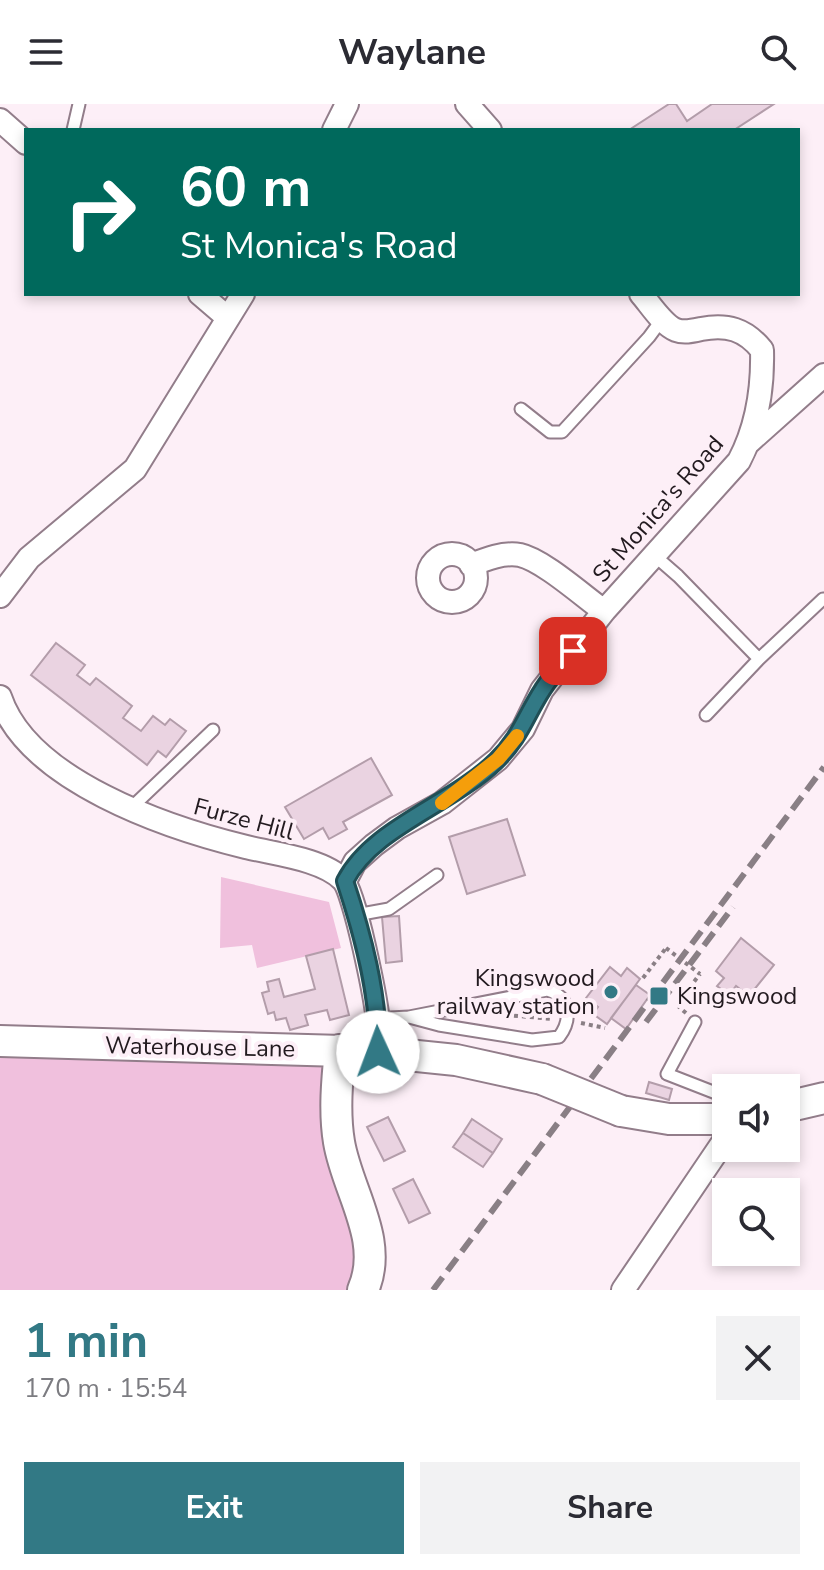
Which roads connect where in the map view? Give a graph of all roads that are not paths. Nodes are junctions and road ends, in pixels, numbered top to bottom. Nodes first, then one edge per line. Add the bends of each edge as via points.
1 (79, 104) edge
2 (347, 104) edge
3 (467, 104) edge
4 (0, 120) edge
5 (73, 128) edge
6 (335, 128) edge
7 (488, 128) edge
8 (24, 141) edge
9 (202, 296) edge
10 (242, 296) edge
11 (643, 296) edge
12 (228, 318) junction
13 (663, 318) junction
14 (824, 375) edge
15 (521, 409) dead end
16 (749, 442) junction
17 (655, 556) junction
18 (471, 565) dead end
19 (0, 596) edge
20 (823, 599) edge
21 (604, 611) junction
22 (759, 659) junction
23 (0, 697) edge
24 (706, 715) dead end
25 (213, 730) dead end
26 (131, 808) junction
27 (437, 875) dead end
28 (345, 881) junction
29 (356, 915) junction
30 (409, 1017) junction
31 (695, 1022) dead end
32 (378, 1037) junction
33 (0, 1041) edge
34 (340, 1050) junction
35 (712, 1092) edge
36 (824, 1098) edge
37 (800, 1104) edge
38 (712, 1119) edge
39 (712, 1159) edge
40 (363, 1290) edge
41 (623, 1290) edge

1 - 5 lane
2 - 6 street
3 - 7 street
4 - 8 street
9 - 12 street
10 - 12 street
11 - 13 street, St Monica's Road
12 - 19 street via 135,469 29,558
13 - 15 lane via 562,432 550,432
13 - 16 street, St Monica's Road via 674,330 688,332 737,328 762,350 759,401
14 - 16 street
16 - 17 street, St Monica's Road via 739,461
17 - 21 street, St Monica's Road
17 - 22 lane
18 - 21 street via 517,554 533,559
20 - 22 lane
21 - 28 street, St Monica's Road via 542,690 523,729 498,759 452,796 374,845 355,862
22 - 24 lane
23 - 26 street, Furze Hill via 29,746 89,790
25 - 26 lane
26 - 28 street, Furze Hill via 194,834 322,866
27 - 29 lane via 389,909
28 - 29 street
29 - 32 street
30 - 30 lane via 552,991 567,1006 569,1020 559,1037 532,1040
30 - 32 lane via 390,1018
31 - 35 lane via 667,1074
32 - 34 main road, Waterhouse Lane
32 - 38 main road, Waterhouse Lane, bridge via 542,1079 621,1111
33 - 34 main road, Waterhouse Lane
34 - 40 main road via 339,1146 371,1257
36 - 37 main road
39 - 41 street

